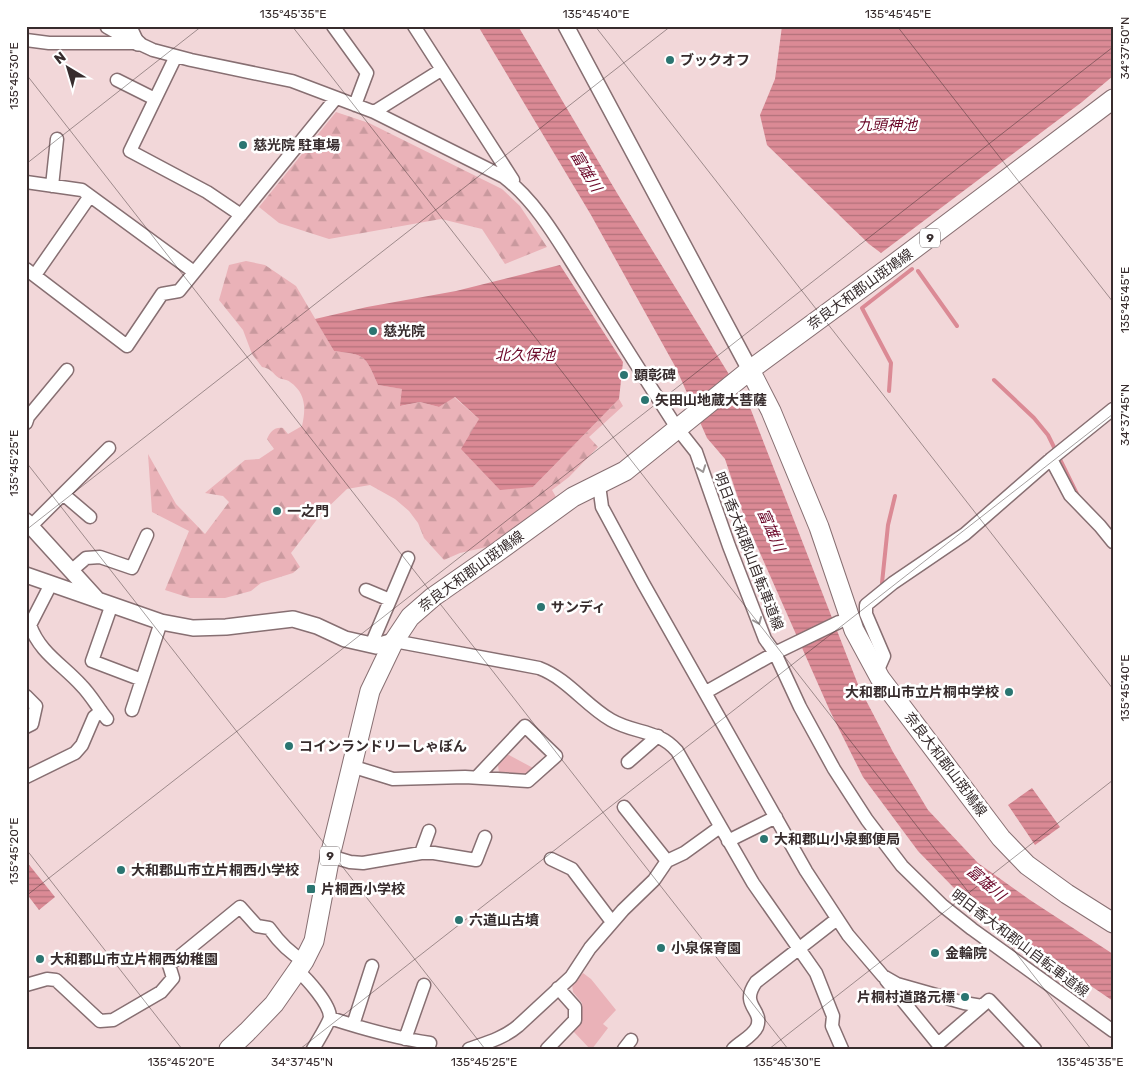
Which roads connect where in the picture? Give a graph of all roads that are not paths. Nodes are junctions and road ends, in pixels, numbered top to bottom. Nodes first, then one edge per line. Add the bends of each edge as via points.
1 (108, 26) edge
2 (130, 26) edge
3 (332, 26) edge
4 (414, 26) edge
5 (566, 26) edge
6 (26, 40) edge
7 (138, 42) junction
8 (176, 56) junction
9 (441, 70) junction
10 (117, 80) dead end
11 (336, 98) junction
12 (155, 99) junction
13 (1113, 99) edge
14 (355, 105) junction
15 (374, 112) junction
16 (57, 139) dead end
17 (26, 182) edge
18 (52, 186) junction
19 (517, 186) junction
20 (90, 196) junction
21 (241, 215) junction
22 (31, 272) edge
23 (194, 272) junction
24 (68, 370) dead end
25 (748, 372) junction
26 (1113, 409) edge
27 (26, 423) edge
28 (680, 425) junction
29 (109, 448) dead end
30 (1055, 455) junction
31 (599, 485) junction
32 (63, 494) junction
33 (90, 517) dead end
34 (29, 524) edge
35 (147, 535) dead end
36 (1113, 542) edge
37 (408, 558) dead end
38 (71, 571) junction
39 (26, 576) edge
40 (51, 584) junction
41 (366, 590) dead end
42 (390, 600) junction
43 (107, 608) junction
44 (839, 622) dead end
45 (28, 627) edge
46 (159, 628) junction
47 (394, 641) junction
48 (371, 645) junction
49 (775, 653) junction
50 (877, 672) junction
51 (142, 680) junction
52 (706, 692) junction
53 (26, 696) edge
54 (132, 710) dead end
55 (26, 727) edge
56 (658, 736) junction
57 (628, 762) dead end
58 (351, 766) junction
59 (26, 777) edge
60 (476, 778) junction
61 (624, 807) dead end
62 (776, 817) junction
63 (720, 827) junction
64 (429, 831) dead end
65 (485, 837) dead end
66 (734, 838) junction
67 (420, 852) junction
68 (330, 856) junction
69 (552, 859) dead end
70 (668, 861) junction
71 (838, 919) junction
72 (612, 922) junction
73 (1113, 923) edge
74 (800, 949) junction
75 (301, 966) junction
76 (372, 966) dead end
77 (883, 976) junction
78 (26, 985) edge
79 (424, 985) dead end
80 (558, 988) junction
81 (982, 1006) junction
82 (330, 1018) junction
83 (353, 1025) junction
84 (1113, 1030) edge
85 (404, 1039) junction
86 (229, 1049) edge
87 (313, 1049) edge
88 (428, 1049) edge
89 (470, 1049) edge
90 (547, 1049) edge
91 (733, 1049) edge
92 (842, 1049) edge
93 (1036, 1049) edge

1 - 7 street
2 - 7 street
3 - 14 street via 367,73
4 - 9 street
5 - 25 street
6 - 7 street via 49,43
7 - 8 street
8 - 11 street via 292,81
8 - 12 street
9 - 15 street
9 - 19 street
10 - 12 street
11 - 14 street
11 - 21 street via 274,168
12 - 21 street via 130,151 207,192
13 - 25 main road, 奈良大和郡山斑鳩線 / 9
14 - 15 street
15 - 19 street
16 - 18 street
17 - 18 street
18 - 20 street via 82,190
19 - 28 street, 明日香大和郡山自転車道線 via 561,244
20 - 22 street
20 - 23 street
21 - 23 street
22 - 23 street via 130,348 162,294 178,291
24 - 27 street via 28,416
25 - 28 main road, 奈良大和郡山斑鳩線 / 9
25 - 50 main road, 奈良大和郡山斑鳩線 via 771,412 819,527 854,630
26 - 30 street
28 - 31 main road, 奈良大和郡山斑鳩線 / 9 via 625,471
28 -> 49 street, 明日香大和郡山自転車道線 via 696,452 765,639
29 - 32 street
30 - 36 street via 1070,495
30 - 50 street via 965,534 866,605 866,614 884,656
31 - 47 main road, 奈良大和郡山斑鳩線 / 9 via 573,496 433,597 410,617
31 - 52 street via 602,507
32 - 33 street
32 - 34 street
34 - 38 street
35 - 38 street via 132,568 100,557 86,558
37 - 42 street
38 - 43 street
39 - 40 street
40 - 43 street
40 - 45 street
41 - 42 street
42 - 48 street
43 - 46 street
43 - 51 street via 92,661
44 - 49 street
45 - 59 street via 104,715 94,717 82,746 75,753
46 - 48 street via 226,627 293,619 345,639
46 - 51 street
47 - 48 street
47 - 56 street via 539,668 563,681 613,722
47 - 58 main road, 奈良大和郡山斑鳩線 / 9 via 370,691
49 - 52 street
49 - 84 street, 明日香大和郡山自転車道線 via 834,769 902,866 972,930
50 - 73 main road, 奈良大和郡山斑鳩線 via 1001,838 1027,865
51 - 54 street
52 - 62 street
53 - 55 street via 36,706 32,724
56 - 57 street
56 - 63 street via 677,751
58 - 60 street via 393,778
58 - 68 main road, 奈良大和郡山斑鳩線 / 9
60 - 60 street via 528,781 556,756 525,726
61 - 70 street
62 - 66 street
62 - 71 street
63 - 66 street
63 - 70 street
64 - 67 street
65 - 67 street via 476,860
66 - 74 street via 753,883
67 - 68 street via 363,863
68 - 75 main road, 奈良大和郡山斑鳩線 / 9 via 314,941
69 - 72 street via 572,870
70 - 72 street via 654,880
71 - 74 street
71 - 77 street
72 - 80 street via 571,977
74 - 91 street via 756,982 749,999 758,1019 757,1028
74 - 92 street via 825,992 834,1016 832,1026
75 - 78 street via 269,928 257,926 240,907 169,965 173,978 161,992 113,1020 100,1021 56,980
75 - 82 street
75 - 86 main road, 奈良大和郡山斑鳩線 / 9 via 274,1004
76 - 83 street
77 - 81 street via 897,984
77 - 81 street via 938,1044
79 - 85 street
80 - 89 street via 511,1033
80 - 90 street via 575,1007 575,1020
81 - 93 street via 989,1000
82 - 83 street
82 - 87 street
83 - 85 street
85 - 88 street via 430,1043

